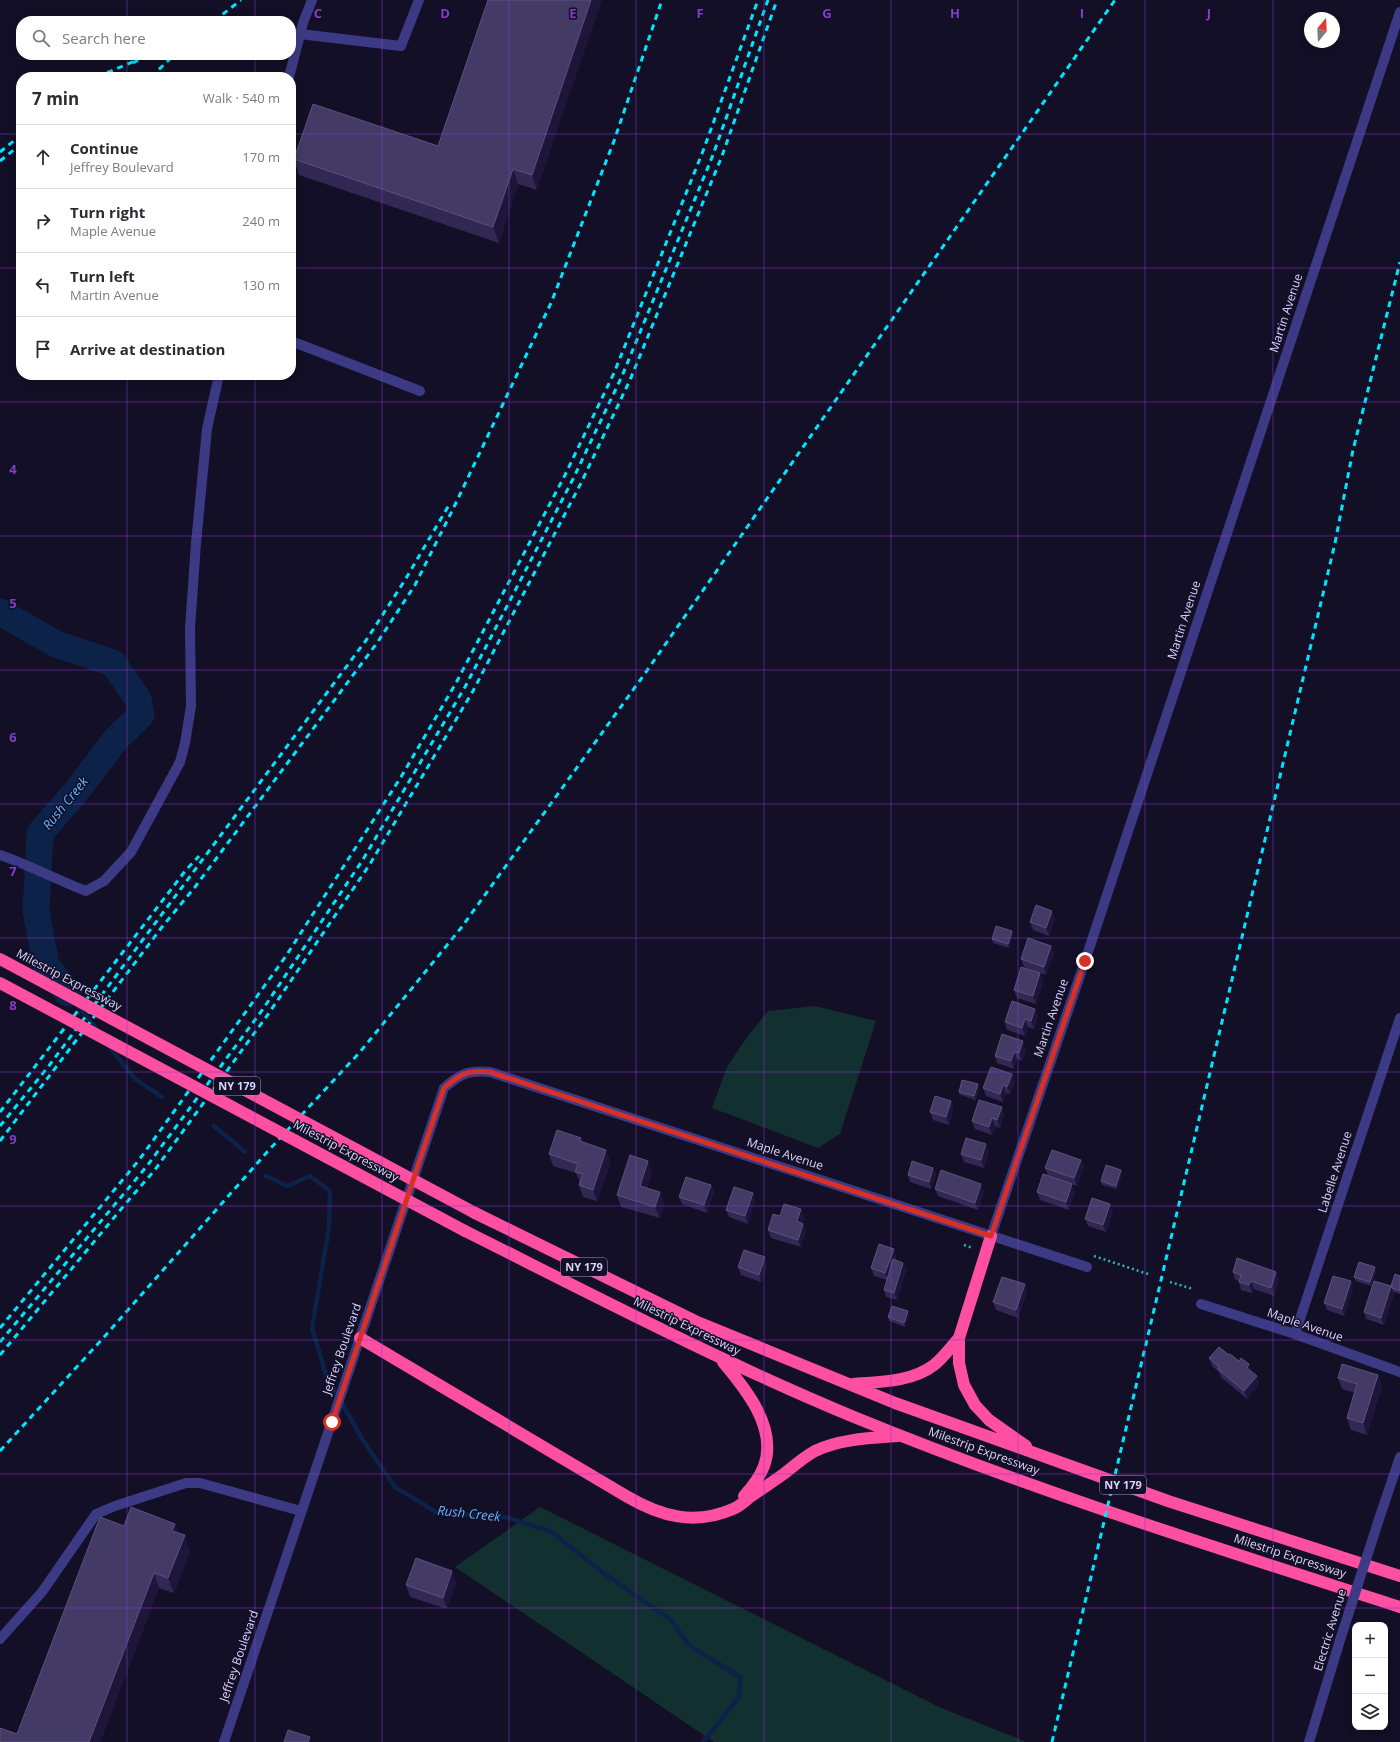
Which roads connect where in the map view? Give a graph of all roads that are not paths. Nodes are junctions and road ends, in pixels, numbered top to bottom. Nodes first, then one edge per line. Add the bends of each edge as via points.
1 (312, 0) edge
2 (419, 0) edge
3 (1400, 12) edge
4 (300, 34) junction
5 (296, 50) edge
6 (293, 60) edge
7 (290, 72) edge
8 (296, 343) edge
9 (218, 380) edge
10 (420, 391) dead end
11 (0, 855) edge
12 (0, 959) edge
13 (0, 983) edge
14 (1400, 1018) edge
15 (473, 1071) joint
16 (991, 1236) junction
17 (1088, 1267) dead end
18 (1201, 1304) dead end
19 (1295, 1334) junction
20 (360, 1338) junction
21 (959, 1338) junction
22 (721, 1359) junction
23 (1400, 1372) edge
24 (850, 1384) junction
25 (901, 1436) junction
26 (1400, 1457) edge
27 (1044, 1458) junction
28 (734, 1509) junction
29 (301, 1511) junction
30 (1400, 1576) edge
31 (1400, 1607) edge
32 (0, 1639) edge
33 (224, 1742) edge
34 (1309, 1742) edge

1 - 4 street
2 - 4 street via 402,46
3 - 16 street, Martin Avenue
4 - 5 street
6 - 7 street
8 - 10 street
9 - 11 street via 206,437 190,628 190,706 180,762 131,852 104,882 86,891
12 - 24 highway, Milestrip Expressway / NY 179, bridge via 475,1213 694,1322
13 - 22 highway, Milestrip Expressway / NY 179, bridge via 465,1231
14 - 19 street, Labelle Avenue
15 - 16 street, Maple Avenue via 503,1076
15 - 20 street, Jeffrey Boulevard via 460,1075 444,1088
16 - 17 street, Maple Avenue
16 - 21 highway
18 - 19 street, Maple Avenue
19 - 23 street, Maple Avenue
20 - 28 highway via 644,1507 666,1515 682,1517 716,1514
20 - 29 street, Jeffrey Boulevard
21 - 24 highway via 933,1366 913,1376 882,1382
21 - 27 highway via 961,1374 974,1405 995,1424
22 - 25 highway, Milestrip Expressway / NY 179
22 - 28 highway via 746,1390 762,1421 766,1436 765,1465 755,1484
24 - 27 highway, Milestrip Expressway / NY 179
25 - 28 highway via 849,1441 815,1451
25 - 31 highway, Milestrip Expressway / NY 179 via 1080,1501
26 - 34 street, Electric Avenue, bridge
27 - 30 highway, Milestrip Expressway / NY 179
29 - 32 street via 200,1483 186,1483 96,1514 42,1592
29 - 33 street, Jeffrey Boulevard

